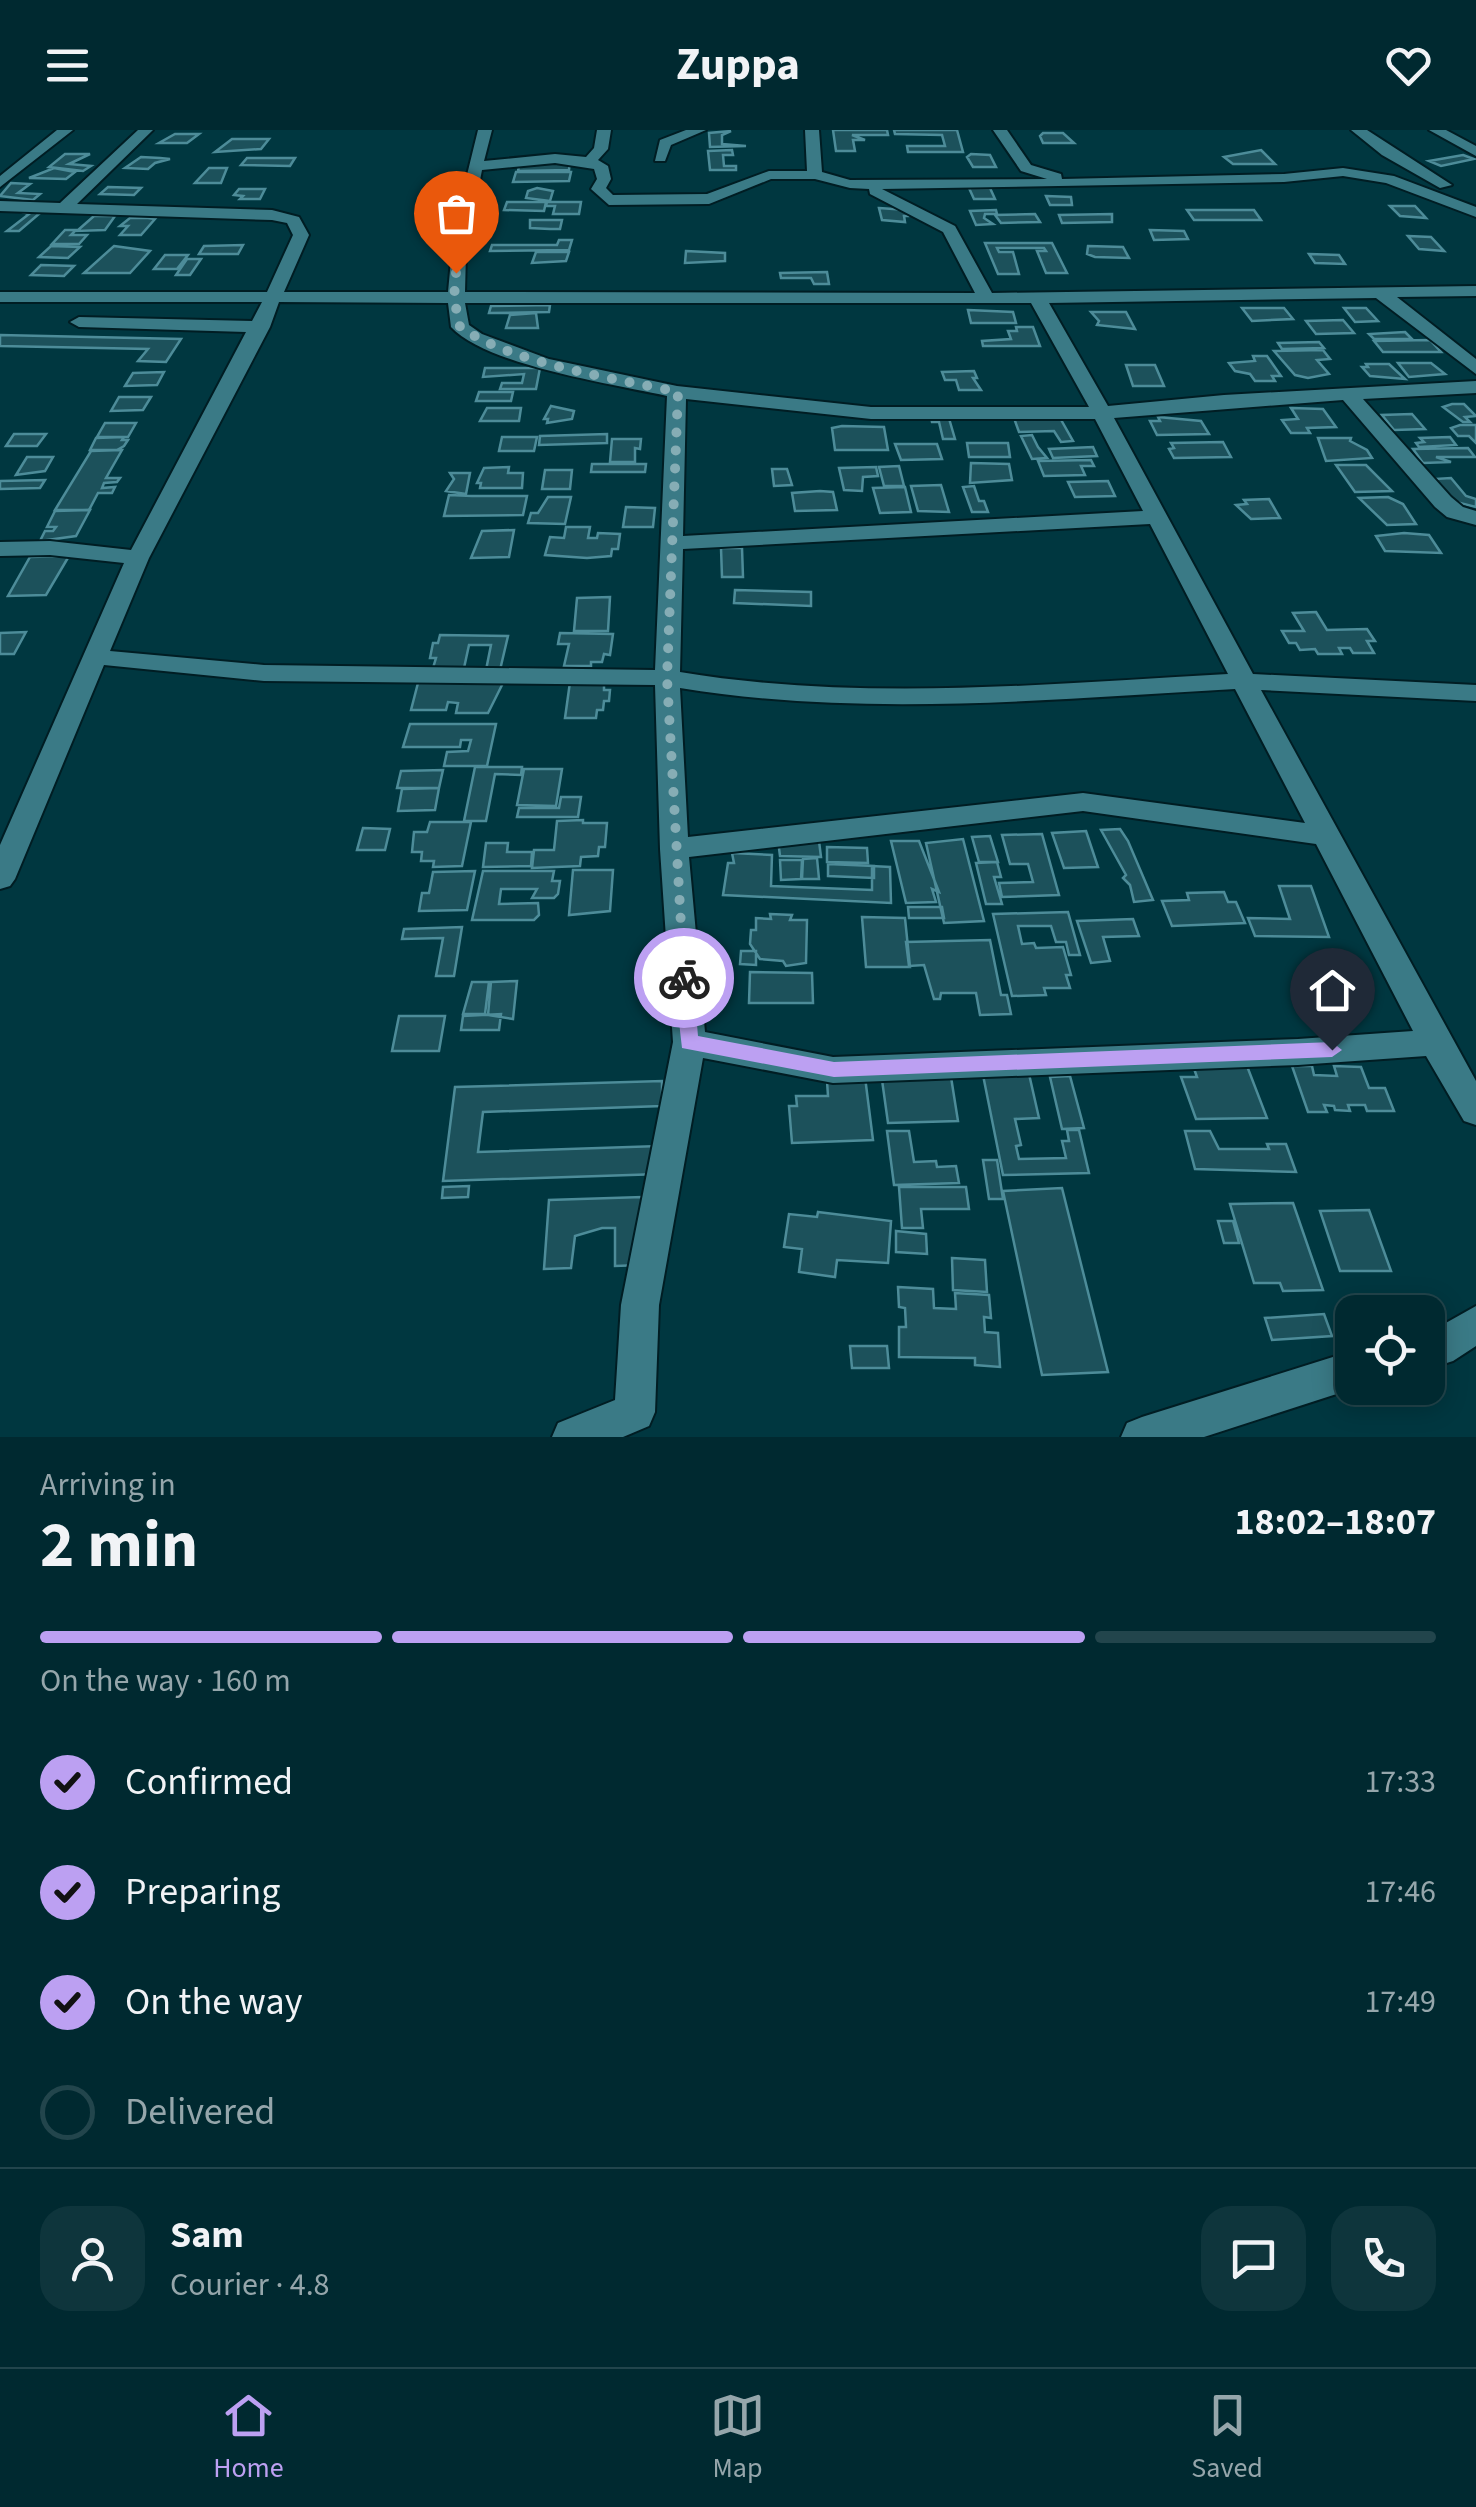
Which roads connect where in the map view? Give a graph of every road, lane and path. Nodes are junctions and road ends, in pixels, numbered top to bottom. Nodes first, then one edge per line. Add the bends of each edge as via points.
1 (66, 130) edge
2 (146, 130) edge
3 (485, 130) edge
4 (604, 130) edge
5 (698, 130) edge
6 (812, 130) edge
7 (1000, 130) edge
8 (1358, 130) edge
9 (1436, 130) edge
10 (1474, 148) edge
11 (660, 158) dead end
12 (590, 161) junction
13 (477, 166) junction
14 (815, 175) junction
15 (1025, 178) junction
16 (0, 183) edge
17 (850, 184) junction
18 (1476, 202) edge
19 (2, 207) edge
20 (64, 208) junction
21 (1476, 212) edge
22 (1476, 291) edge
23 (1378, 292) junction
24 (0, 297) edge
25 (274, 298) junction
26 (454, 298) junction
27 (986, 298) junction
28 (1038, 298) junction
29 (78, 322) dead end
30 (260, 328) junction
31 (1476, 368) edge
32 (1476, 388) edge
33 (678, 392) junction
34 (1349, 395) junction
35 (1102, 412) junction
36 (1156, 517) junction
37 (1476, 518) edge
38 (673, 542) junction
39 (0, 549) edge
40 (138, 558) junction
41 (97, 657) junction
42 (667, 678) junction
43 (1243, 681) junction
44 (1476, 693) edge
45 (1328, 836) junction
46 (674, 849) junction
47 (0, 879) edge
48 (689, 1042) junction
49 (1435, 1042) junction
50 (1476, 1111) edge
51 (1476, 1324) edge
52 (1445, 1344) edge
53 (1335, 1375) edge
54 (573, 1437) edge
55 (1142, 1437) edge

1 - 16 street
2 - 20 street
3 - 13 street
4 - 12 street via 601,149
5 - 11 street via 664,143
6 - 14 street
7 - 15 street
8 - 18 street
9 - 10 street
12 - 13 street
12 - 14 street via 601,166 598,189 610,200 709,198 768,175
13 - 26 street
14 - 17 street
15 - 17 street via 962,193
15 - 21 street via 1350,172 1389,179
17 - 27 street via 956,224
19 - 20 street
20 - 25 street via 289,218 301,235
22 - 23 street
23 - 28 street
23 - 31 street
24 - 25 street
25 - 26 street
25 - 30 street
26 - 27 street
26 - 33 street via 460,327 476,338 544,363
27 - 28 street
28 - 35 street
29 - 30 street
30 - 40 street
32 - 34 street
33 - 35 street via 871,414
33 - 38 street
34 - 35 street
34 - 37 street via 1443,502
35 - 36 street
36 - 38 street
36 - 43 street
38 - 42 street
39 - 40 street
40 - 41 street
41 - 42 street via 264,672
41 - 47 street
42 - 43 street via 752,692 968,694
42 - 46 street
43 - 44 street
43 - 45 street
45 - 46 street via 1083,802
45 - 49 street
46 - 48 street
48 - 49 street via 834,1070
48 - 54 street via 640,1305 634,1412
49 - 50 street
51 - 52 street
53 - 55 street

